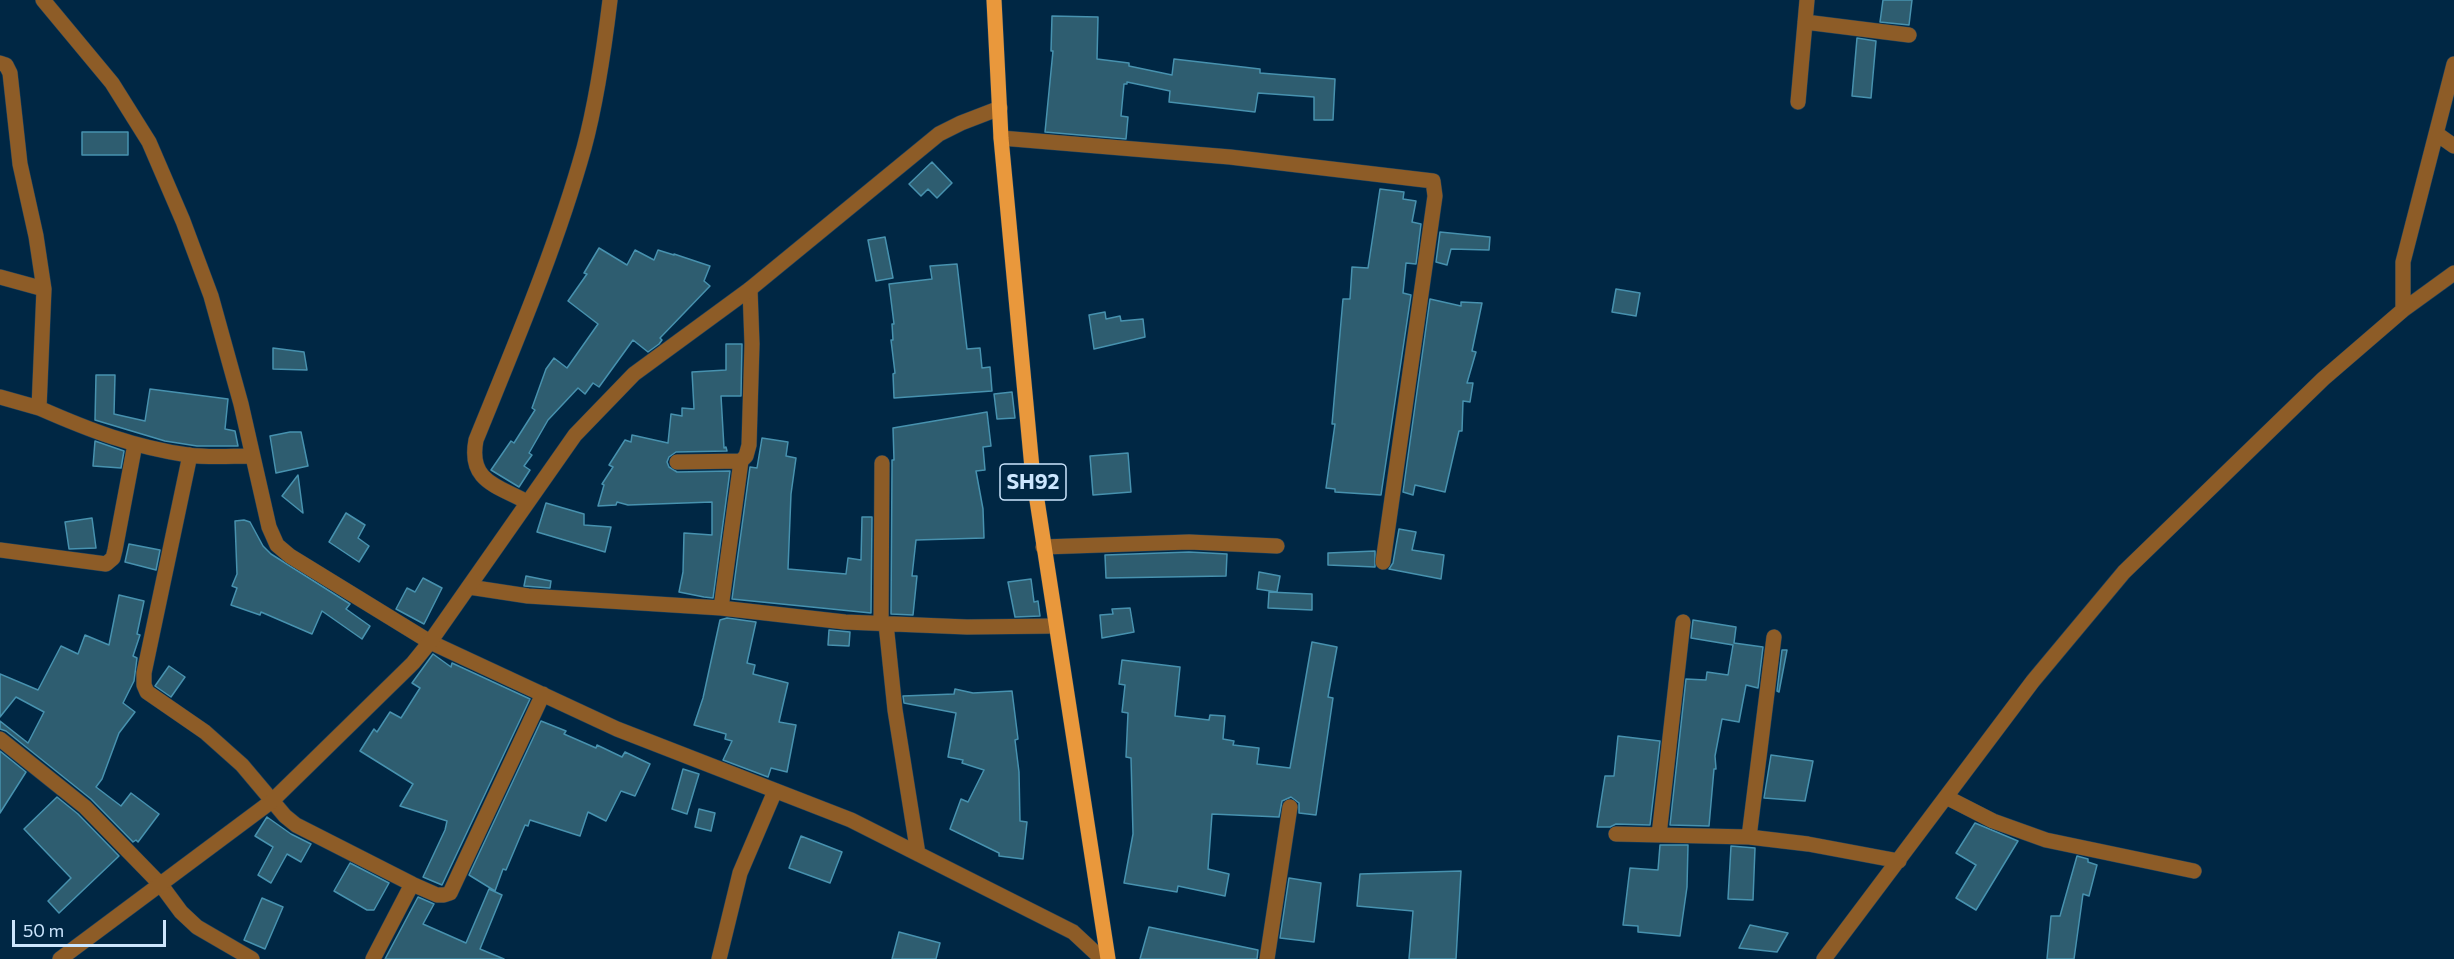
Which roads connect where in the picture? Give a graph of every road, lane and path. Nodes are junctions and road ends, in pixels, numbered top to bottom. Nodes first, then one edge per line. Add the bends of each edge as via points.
1 (43, 0) edge
2 (610, 0) edge
3 (994, 0) edge
4 (1807, 0) edge
5 (1805, 22) junction
6 (1909, 35) dead end
7 (0, 63) edge
8 (2454, 64) edge
9 (1798, 102) dead end
10 (2449, 106) edge
11 (1000, 108) junction
12 (2437, 134) junction
13 (1001, 138) junction
14 (2454, 146) edge
15 (2454, 273) edge
16 (0, 277) edge
17 (44, 289) junction
18 (750, 289) junction
19 (2403, 310) junction
20 (0, 397) edge
21 (39, 408) junction
22 (135, 444) junction
23 (190, 455) junction
24 (252, 456) junction
25 (741, 461) junction
26 (677, 462) dead end
27 (882, 462) dead end
28 (526, 502) junction
29 (1277, 546) dead end
30 (1042, 547) junction
31 (0, 550) edge
32 (1383, 562) dead end
33 (469, 587) junction
34 (721, 608) junction
35 (1683, 622) dead end
36 (884, 624) junction
37 (1056, 627) junction
38 (1774, 637) dead end
39 (430, 642) junction
40 (543, 694) junction
41 (0, 740) edge
42 (775, 791) junction
43 (1946, 797) junction
44 (272, 801) junction
45 (1290, 807) dead end
46 (1616, 834) dead end
47 (1659, 835) junction
48 (1749, 837) junction
49 (918, 854) junction
50 (1899, 861) junction
51 (2194, 871) dead end
52 (412, 884) junction
53 (161, 885) junction
54 (60, 959) edge
55 (252, 959) edge
56 (373, 959) edge
57 (719, 959) edge
58 (1102, 959) edge
59 (1108, 959) edge
60 (1267, 959) edge
61 (1824, 959) edge

1 - 24 street via 112,83 149,142 211,296
2 - 28 street via 603,57 584,147 554,240 473,456 482,477
3 - 11 main road, SH92
4 - 5 street
5 - 6 street
5 - 9 street
7 - 17 street via 10,73 20,164
8 - 10 street
10 - 12 street
11 - 13 main road, SH92
11 - 18 street via 939,134
12 - 14 street
12 - 19 street via 2403,262
13 - 30 main road, SH92
13 - 32 street via 1230,157 1433,181 1435,196
15 - 19 street
16 - 17 street
17 - 21 street
18 - 25 street via 750,445
18 - 28 street via 634,374 575,435
19 - 43 street via 2323,379 2124,572 2032,681
20 - 21 street
21 - 22 street via 101,435
22 - 23 street
22 - 31 street via 116,550 106,564
23 - 24 street
23 - 44 street via 144,685 154,698 205,732 242,765
24 - 39 street via 269,527 278,545
25 - 26 street
25 - 34 street
27 - 36 street
28 - 33 street
29 - 30 street via 1189,542
30 - 37 main road, SH92
33 - 34 street via 528,596
33 - 39 street
34 - 36 street
35 - 47 street
36 - 37 street
36 - 49 street
37 - 59 main road, SH92
38 - 48 street
39 - 40 street
39 - 44 street
40 - 42 street via 617,729
40 - 52 street via 450,893 437,895
41 - 53 street via 86,807
42 - 49 street via 850,820
42 - 57 street via 740,873
43 - 50 street
43 - 51 street via 2001,824 2046,840
44 - 52 street via 296,825
44 - 53 street
45 - 60 street
46 - 47 street
47 - 48 street
48 - 50 street
49 - 58 street via 1073,932
50 - 61 street
52 - 56 street
53 - 54 street
53 - 55 street via 197,927

